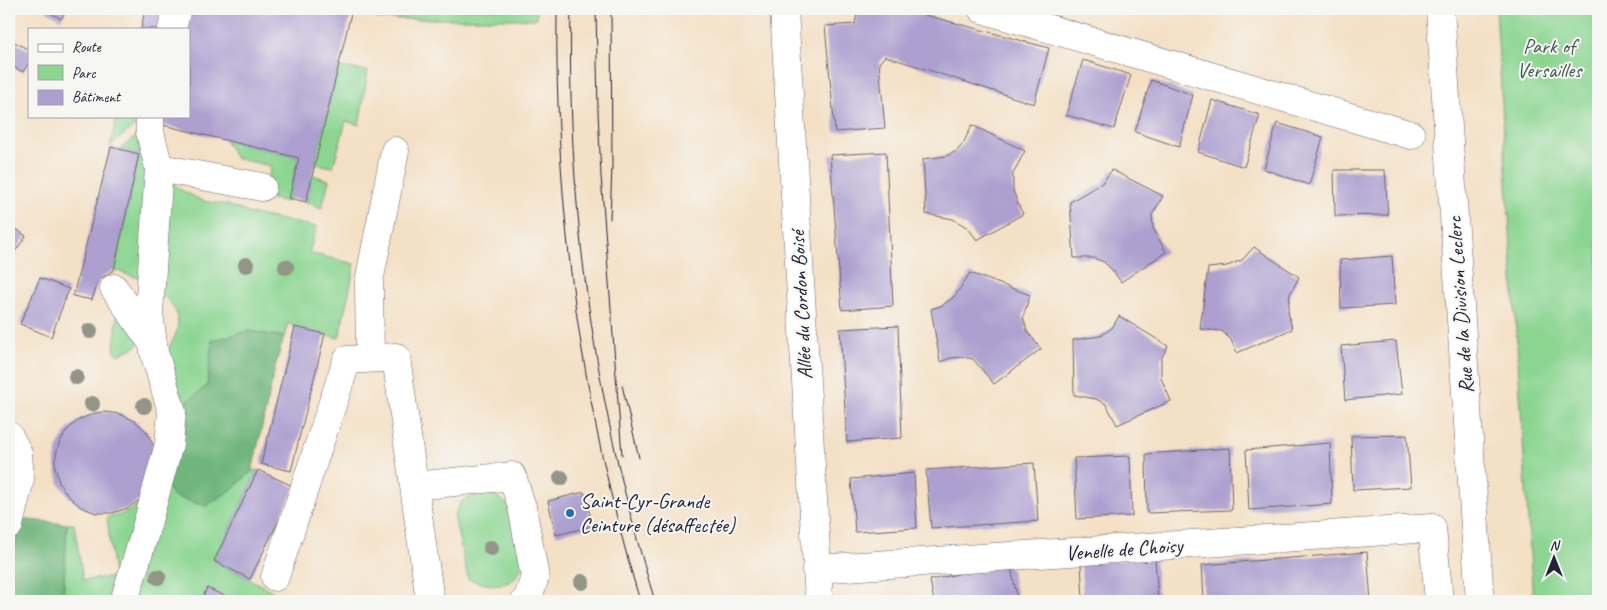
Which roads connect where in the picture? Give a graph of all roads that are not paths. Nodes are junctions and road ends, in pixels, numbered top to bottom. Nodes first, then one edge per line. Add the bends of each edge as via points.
1 (177, 9) edge
2 (784, 9) edge
3 (982, 9) edge
4 (1440, 9) edge
5 (172, 28) edge
6 (150, 118) edge
7 (1411, 135) dead end
8 (395, 151) dead end
9 (159, 168) junction
10 (262, 187) dead end
11 (114, 288) dead end
12 (153, 344) junction
13 (370, 358) junction
14 (9, 436) edge
15 (414, 486) junction
16 (9, 525) edge
17 (816, 569) junction
18 (276, 577) dead end
19 (124, 601) edge
20 (430, 601) edge
21 (525, 601) edge
22 (819, 601) edge
23 (1439, 601) edge
24 (1480, 601) edge

1 - 5 street
2 - 17 street, Allée du Cordon Boisé
3 - 7 street
4 - 24 street, Rue de la Division Leclerc
6 - 9 street
8 - 13 street via 369,282
9 - 10 street
9 - 12 street via 149,313
11 - 12 street
12 - 19 street via 172,412 169,444
13 - 15 street via 396,357
13 - 18 street via 347,360
14 - 16 street via 18,452 20,479
15 - 20 street
15 - 21 street via 512,476 522,507 535,576
17 - 22 street, Allée du Cordon Boisé
17 - 23 street, Venelle de Choisy via 1432,528

